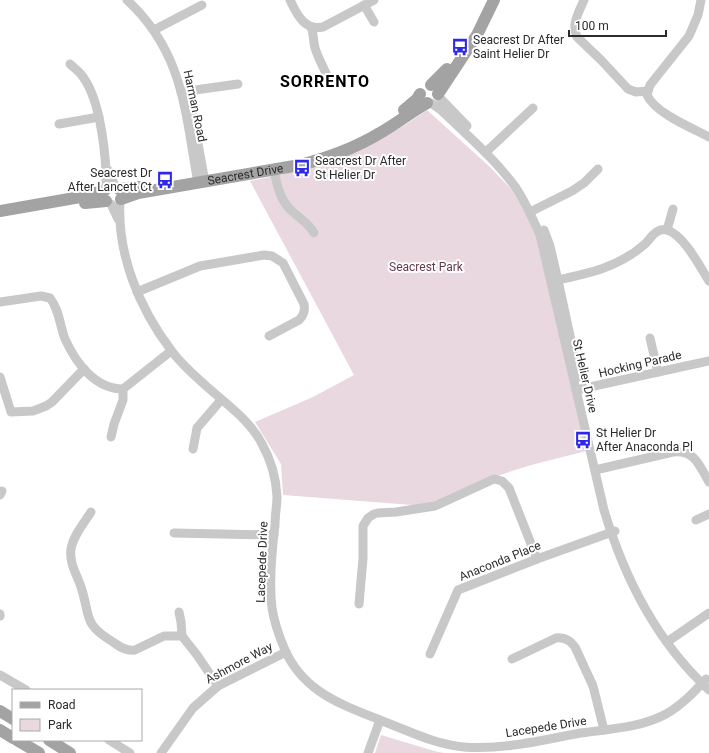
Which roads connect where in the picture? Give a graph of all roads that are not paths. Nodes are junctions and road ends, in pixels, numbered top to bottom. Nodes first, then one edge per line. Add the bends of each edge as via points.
1 (127, 0) edge
2 (136, 0) edge
3 (290, 0) edge
4 (374, 0) edge
5 (488, 0) edge
6 (494, 0) edge
7 (584, 0) edge
8 (701, 0) edge
9 (364, 5) junction
10 (202, 6) dead end
11 (374, 22) dead end
12 (311, 26) junction
13 (157, 28) junction
14 (70, 64) dead end
15 (328, 78) dead end
16 (238, 84) dead end
17 (184, 91) junction
18 (648, 95) junction
19 (431, 96) junction
20 (533, 108) dead end
21 (99, 117) junction
22 (59, 124) dead end
23 (709, 137) edge
24 (488, 150) junction
25 (598, 169) dead end
26 (274, 170) junction
27 (201, 180) junction
28 (113, 195) junction
29 (673, 209) dead end
30 (0, 211) edge
31 (532, 211) junction
32 (0, 217) edge
33 (667, 230) junction
34 (314, 233) dead end
35 (554, 280) junction
36 (709, 281) edge
37 (137, 292) junction
38 (0, 302) edge
39 (269, 336) dead end
40 (650, 338) dead end
41 (171, 351) junction
42 (709, 361) edge
43 (84, 369) junction
44 (658, 372) junction
45 (0, 377) edge
46 (123, 389) junction
47 (579, 390) junction
48 (221, 400) junction
49 (111, 437) dead end
50 (193, 449) dead end
51 (598, 469) junction
52 (709, 482) edge
53 (91, 512) dead end
54 (709, 514) edge
55 (696, 520) dead end
56 (613, 531) junction
57 (174, 533) dead end
58 (274, 535) junction
59 (537, 559) junction
60 (359, 604) dead end
61 (179, 612) dead end
62 (709, 613) edge
63 (182, 636) junction
64 (670, 640) junction
65 (286, 652) junction
66 (430, 654) dead end
67 (512, 659) dead end
68 (0, 674) edge
69 (707, 683) edge
70 (218, 686) junction
71 (24, 689) edge
72 (0, 711) edge
73 (12, 718) edge
74 (380, 720) junction
75 (0, 730) edge
76 (604, 730) junction
77 (12, 737) edge
78 (19, 741) edge
79 (50, 741) edge
80 (111, 741) edge
81 (503, 750) edge
82 (39, 753) edge
83 (70, 753) edge
84 (130, 753) edge
85 (161, 753) edge
86 (368, 753) edge

1 - 13 street, Harman Road
2 - 13 street, Harman Road
3 - 12 street via 304,24
4 - 9 street
5 - 19 main road, Seacrest Drive via 480,18
6 - 19 main road, Seacrest Drive via 477,35
7 - 18 street via 576,18 577,37 628,89
8 - 18 street via 689,36 650,85
9 - 11 street
9 - 12 street via 323,27
10 - 13 street
12 - 15 street via 316,51
13 - 17 street, Harman Road via 175,54
14 - 21 street via 83,77 95,101
16 - 17 street
17 - 27 street, Harman Road
18 - 23 street via 656,107 680,123
19 - 24 street, St Helier Drive
19 - 26 main road, Seacrest Drive via 381,133 339,153 310,163
19 - 27 main road, Seacrest Drive via 412,104 360,138 338,148 299,160
20 - 24 street
21 - 22 street
21 - 28 street
24 - 31 street, St Helier Drive via 519,182
25 - 31 street via 576,189
26 - 27 main road, Seacrest Drive
26 - 34 street via 287,206 309,224
27 - 28 main road, Seacrest Drive via 138,193
28 - 30 main road, Seacrest Drive via 86,196
28 - 32 main road, Seacrest Drive via 90,202
28 - 37 street, Lacepede Drive via 123,248
29 - 33 street
31 - 35 street, St Helier Drive
33 - 35 street via 653,234 637,251 618,262 596,271
33 - 36 street via 681,240 691,252
35 - 47 street, St Helier Drive
37 - 39 street via 200,266 264,255 272,256 283,263 305,308 299,320
37 - 41 street, Lacepede Drive via 150,319
38 - 43 street via 41,296 50,298 65,338
40 - 44 street
41 - 46 street
41 - 48 street, Lacepede Drive
42 - 44 street, Hocking Parade
43 - 45 street via 52,402 28,412 11,412
43 - 46 street via 103,385
44 - 47 street, Hocking Parade
46 - 49 street via 122,406
47 - 51 street, St Helier Drive
48 - 50 street via 197,428
48 - 58 street, Lacepede Drive via 253,430 268,457 275,478 277,498
51 - 52 street via 673,452 685,452 695,459
51 - 56 street, St Helier Drive via 604,510
53 - 63 street via 72,545 70,557 83,592 88,619 94,628 103,636 131,651 164,636
54 - 55 street
56 - 59 street, Anaconda Place
56 - 64 street, St Helier Drive via 635,591 653,620
57 - 58 street
58 - 65 street, Lacepede Drive via 272,609
59 - 60 street via 509,488 502,481 494,479 436,506 378,513 368,518 363,526
59 - 66 street, Anaconda Place via 458,590
61 - 63 street
62 - 64 street
63 - 70 street
64 - 69 street, St Helier Drive
65 - 70 street, Ashmore Way
65 - 74 street, Lacepede Drive via 300,672 320,692
67 - 76 street via 556,638 560,637 572,643 593,686
68 - 71 street
69 - 76 street, Lacepede Drive via 665,714 637,725
70 - 85 street, Ashmore Way via 192,708
72 - 73 main road
74 - 81 street, Lacepede Drive via 445,744
74 - 86 street
75 - 77 main road
76 - 81 street, Lacepede Drive
78 - 82 main road
79 - 83 main road
80 - 84 street

